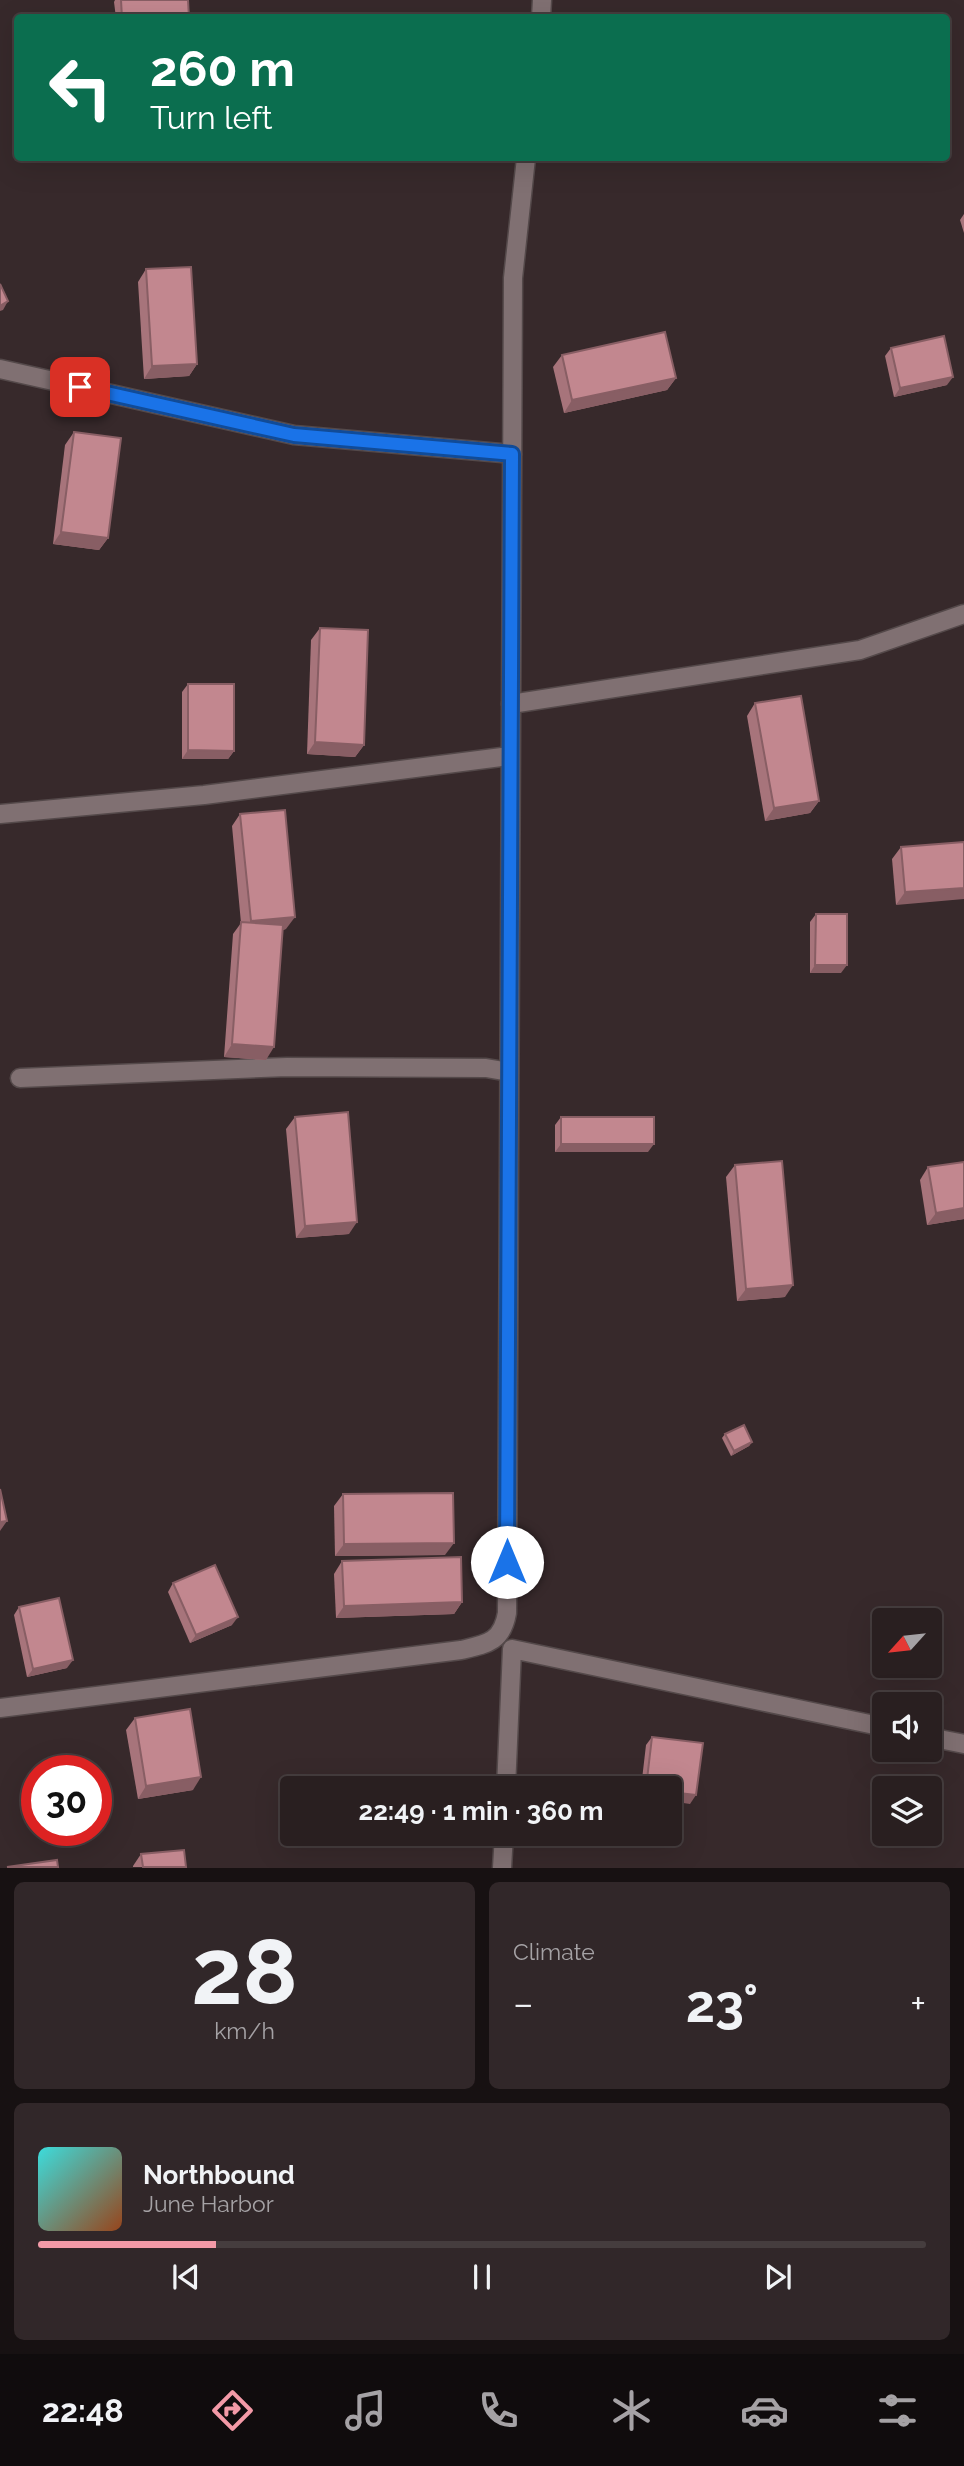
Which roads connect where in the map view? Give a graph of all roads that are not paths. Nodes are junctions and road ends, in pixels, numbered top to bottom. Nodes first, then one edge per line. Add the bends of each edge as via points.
1 (526, 161) edge
2 (0, 369) edge
3 (512, 454) junction
4 (964, 614) edge
5 (510, 704) junction
6 (510, 756) junction
7 (0, 814) edge
8 (509, 1072) junction
9 (20, 1078) dead end
10 (0, 1709) edge
11 (872, 1724) edge
12 (942, 1740) edge
13 (964, 1744) edge
14 (507, 1776) edge
15 (503, 1846) edge
16 (502, 1867) edge

1 - 3 street via 513,278
2 - 3 street via 294,435
3 - 5 street
4 - 5 street via 860,650
5 - 6 street
6 - 7 street via 204,795
6 - 8 street
8 - 9 street via 287,1067
8 - 10 street via 504,1628 489,1643 461,1650
11 - 14 street via 513,1649
12 - 13 street
15 - 16 street

